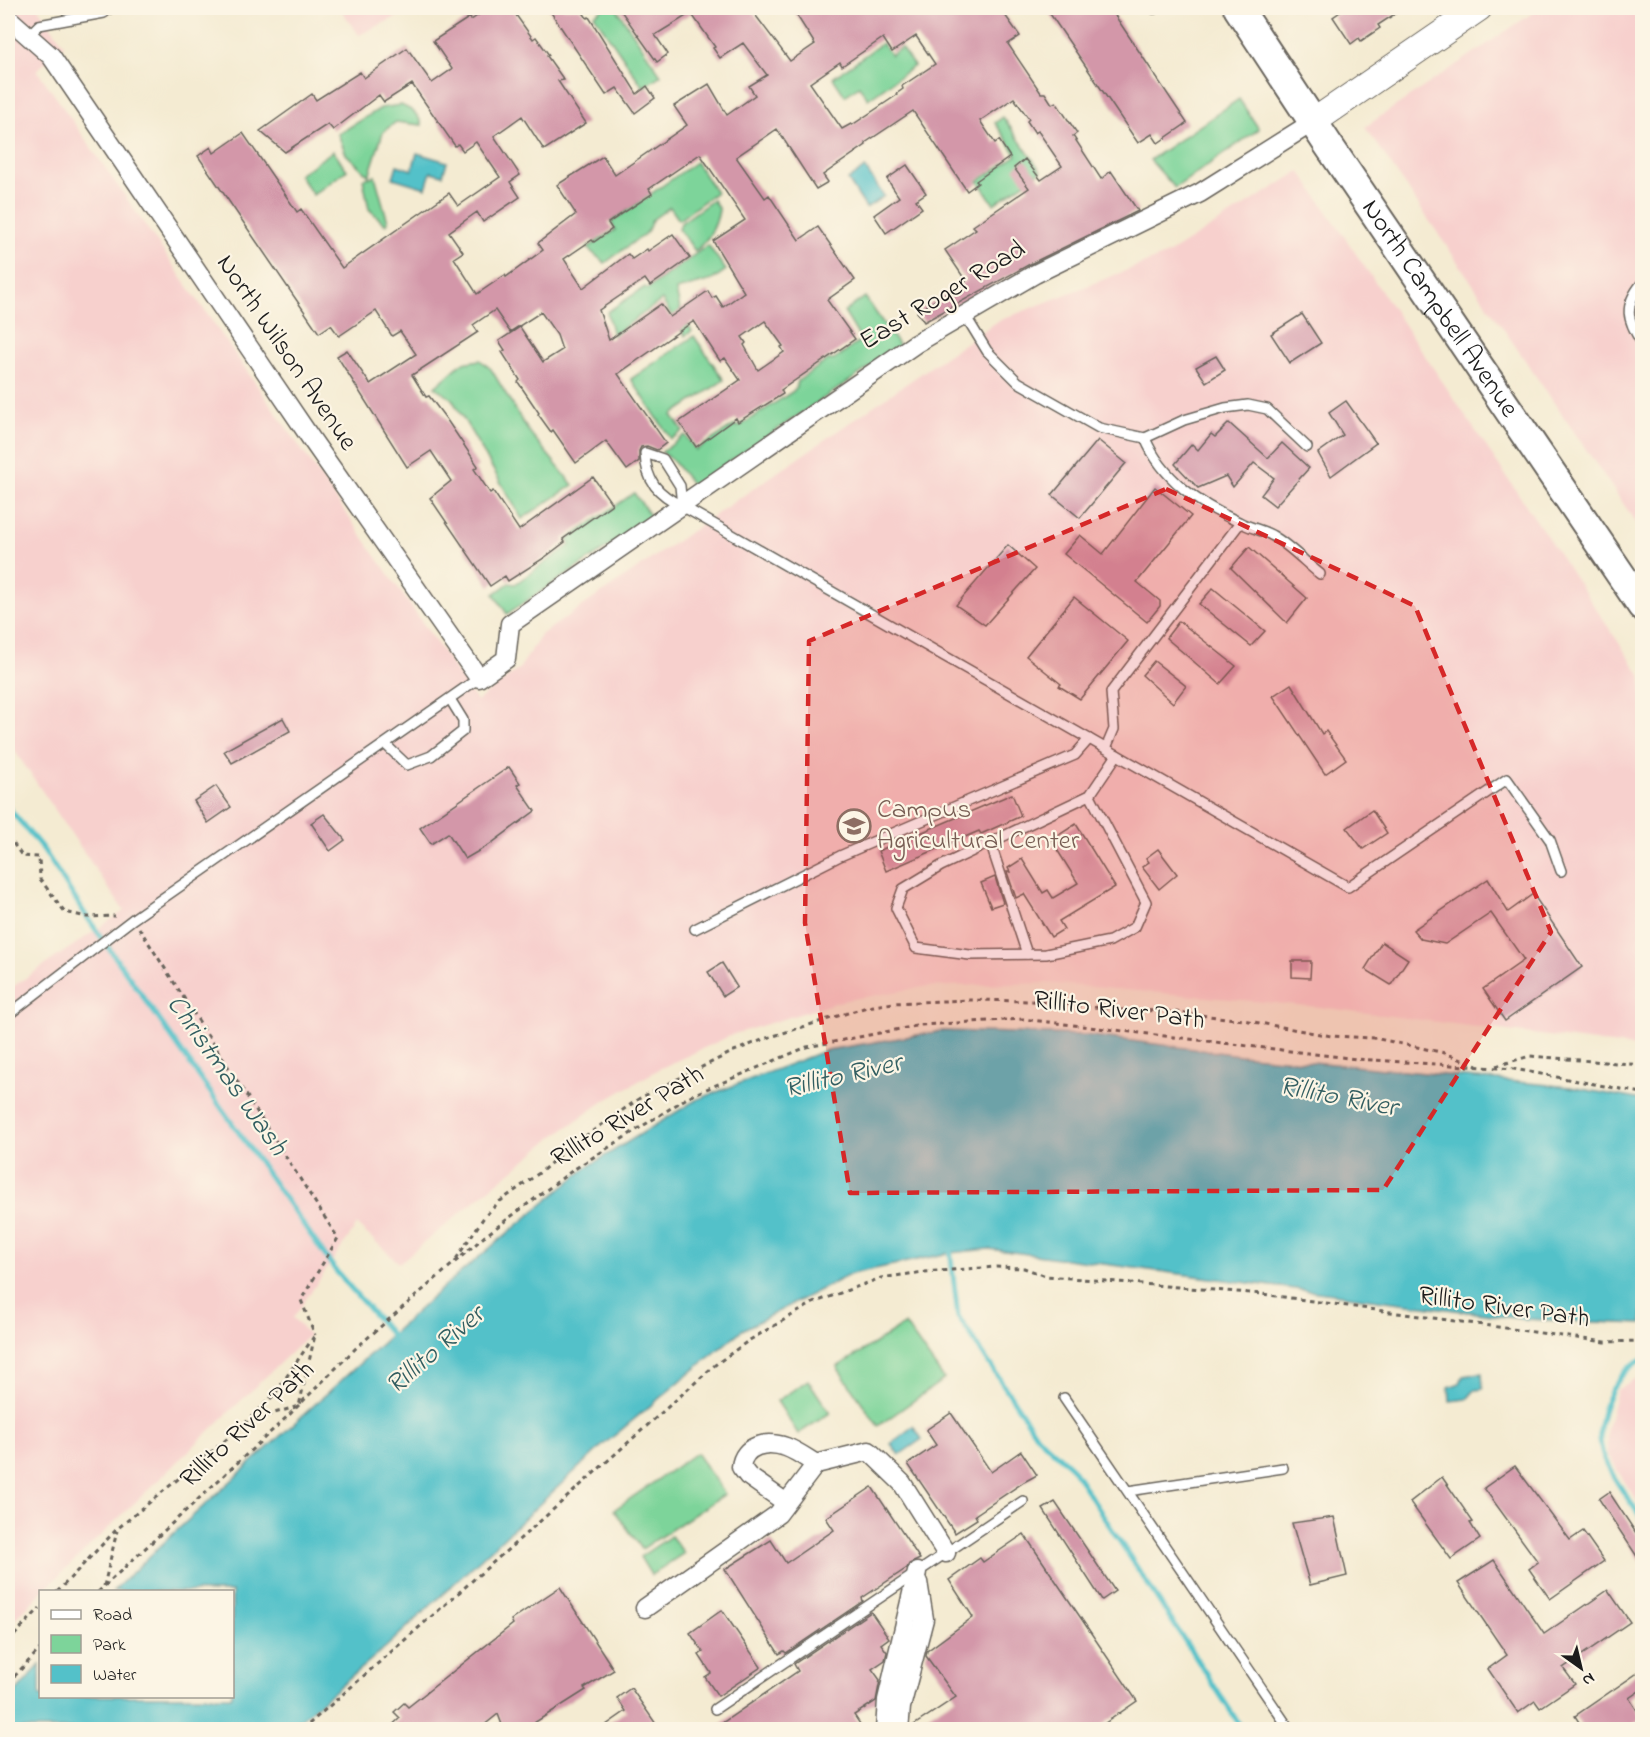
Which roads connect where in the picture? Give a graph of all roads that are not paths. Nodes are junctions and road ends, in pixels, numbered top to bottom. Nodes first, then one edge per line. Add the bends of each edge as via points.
1 (110, 8) edge
2 (1238, 8) edge
3 (1479, 8) edge
4 (8, 18) edge
5 (28, 36) junction
6 (1313, 122) junction
7 (1642, 283) edge
8 (965, 315) junction
9 (1642, 343) edge
10 (1145, 438) junction
11 (1307, 447) dead end
12 (682, 506) junction
13 (1240, 523) junction
14 (1320, 574) dead end
15 (1640, 597) edge
16 (479, 678) junction
17 (450, 699) junction
18 (1089, 739) junction
19 (385, 744) junction
20 (1106, 748) junction
21 (1117, 755) junction
22 (1090, 795) junction
23 (990, 842) junction
24 (1561, 871) dead end
25 (695, 928) dead end
26 (1027, 954) junction
27 (8, 1015) edge
28 (1064, 1398) dead end
29 (816, 1464) junction
30 (1282, 1468) dead end
31 (1128, 1491) junction
32 (785, 1502) junction
33 (1023, 1502) dead end
34 (946, 1553) junction
35 (917, 1572) junction
36 (645, 1608) dead end
37 (900, 1681) junction
38 (715, 1709) dead end
39 (885, 1730) edge
40 (899, 1730) edge
41 (1290, 1730) edge

1 - 5 lane via 39,26
2 - 6 main road, North Campbell Avenue
3 - 6 street, East Roger Road
4 - 5 street, North Wilson Avenue
5 - 16 street, North Wilson Avenue via 51,56
6 - 8 street, East Roger Road via 1200,193 1035,274
6 - 15 main road, North Campbell Avenue
7 - 9 lane via 1634,293 1628,316
8 - 10 lane via 987,351 1018,382 1099,428
8 - 12 street, East Roger Road via 915,344
10 - 11 lane via 1184,420 1248,405 1268,409
10 - 13 lane via 1151,454 1169,476 1206,506
12 - 12 lane via 680,486 663,459 645,453 646,470 662,496
12 - 16 street, East Roger Road via 510,624 506,659
12 - 18 lane
13 - 14 lane via 1273,536
13 - 20 lane via 1112,692 1114,729
16 - 17 lane
17 - 19 lane
17 - 19 lane via 463,720 463,731 431,756 407,765
18 - 20 lane
18 - 25 lane via 1075,755 840,856
19 - 27 lane via 134,919
20 - 21 lane
21 - 22 lane
21 - 24 lane via 1348,887 1507,779 1550,840
22 - 23 lane
22 - 26 lane via 1146,902 1135,927 1110,941
23 - 26 lane
23 - 26 lane via 903,889 896,908 916,948 970,955
28 - 31 lane
29 - 32 street
29 - 32 street via 778,1445 766,1444 747,1451 741,1467
29 - 34 street via 869,1451 902,1483
30 - 31 lane
31 - 41 lane
32 - 36 street via 778,1514
33 - 34 lane
34 - 35 lane
35 - 37 street via 924,1618
35 - 38 lane
37 - 39 street via 887,1700
37 - 40 street

